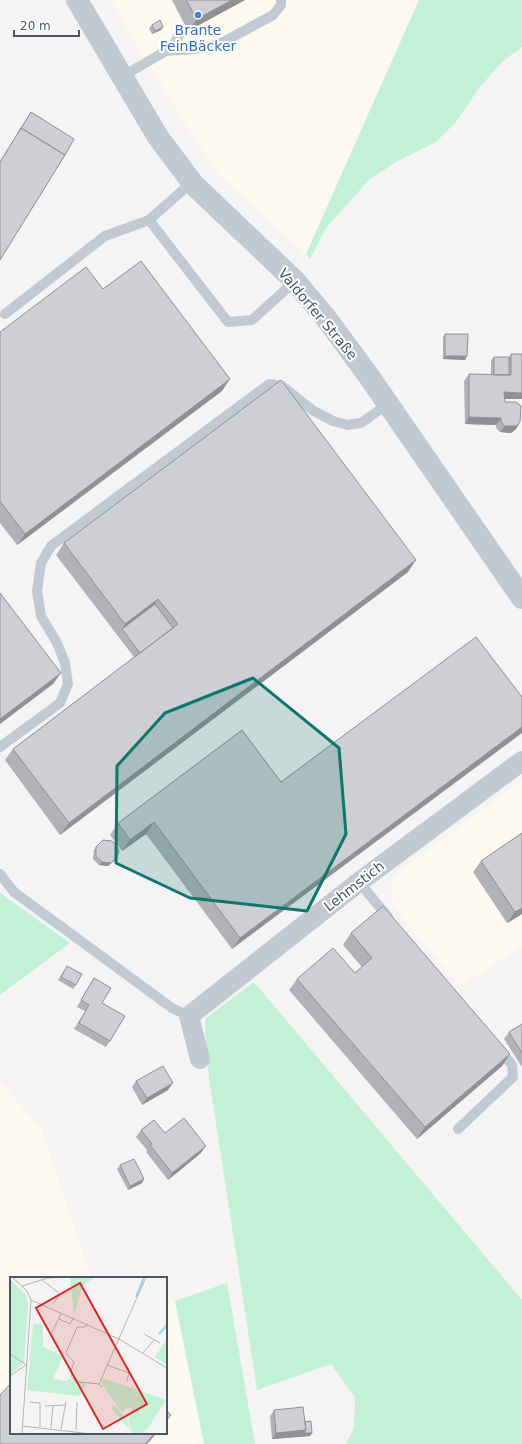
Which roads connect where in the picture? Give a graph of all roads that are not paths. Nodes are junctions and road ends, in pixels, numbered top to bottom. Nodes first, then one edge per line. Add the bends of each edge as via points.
1 (77, 0) edge
2 (281, 0) edge
3 (179, 34) dead end
4 (166, 51) junction
5 (123, 76) junction
6 (192, 182) junction
7 (149, 220) junction
8 (295, 281) junction
9 (5, 314) dead end
10 (388, 404) junction
11 (522, 598) edge
12 (0, 747) edge
13 (522, 761) edge
14 (0, 874) edge
15 (359, 882) junction
16 (396, 927) edge
17 (189, 1016) junction
18 (492, 1040) edge
19 (200, 1059) dead end
20 (458, 1129) dead end

1 - 5 street, Valdorfer Straße
2 - 4 lane via 281,5 273,15 218,45
3 - 4 lane via 174,44
4 - 5 lane
5 - 6 street, Valdorfer Straße via 158,137
6 - 7 lane
6 - 8 street, Valdorfer Straße
7 - 8 lane via 228,322 252,320
7 - 9 lane via 105,236
8 - 10 street, Valdorfer Straße via 326,318
10 - 11 street, Valdorfer Straße
10 - 12 lane via 361,423 348,425 333,421 312,410 282,386 269,384 51,546 41,563 37,591 41,616 65,663 68,684 60,703
13 - 15 street, Lehmstich
14 - 17 lane via 14,892 172,1008
15 - 16 lane
15 - 17 street, Lehmstich
17 - 19 street
18 - 20 lane via 512,1065 513,1077

